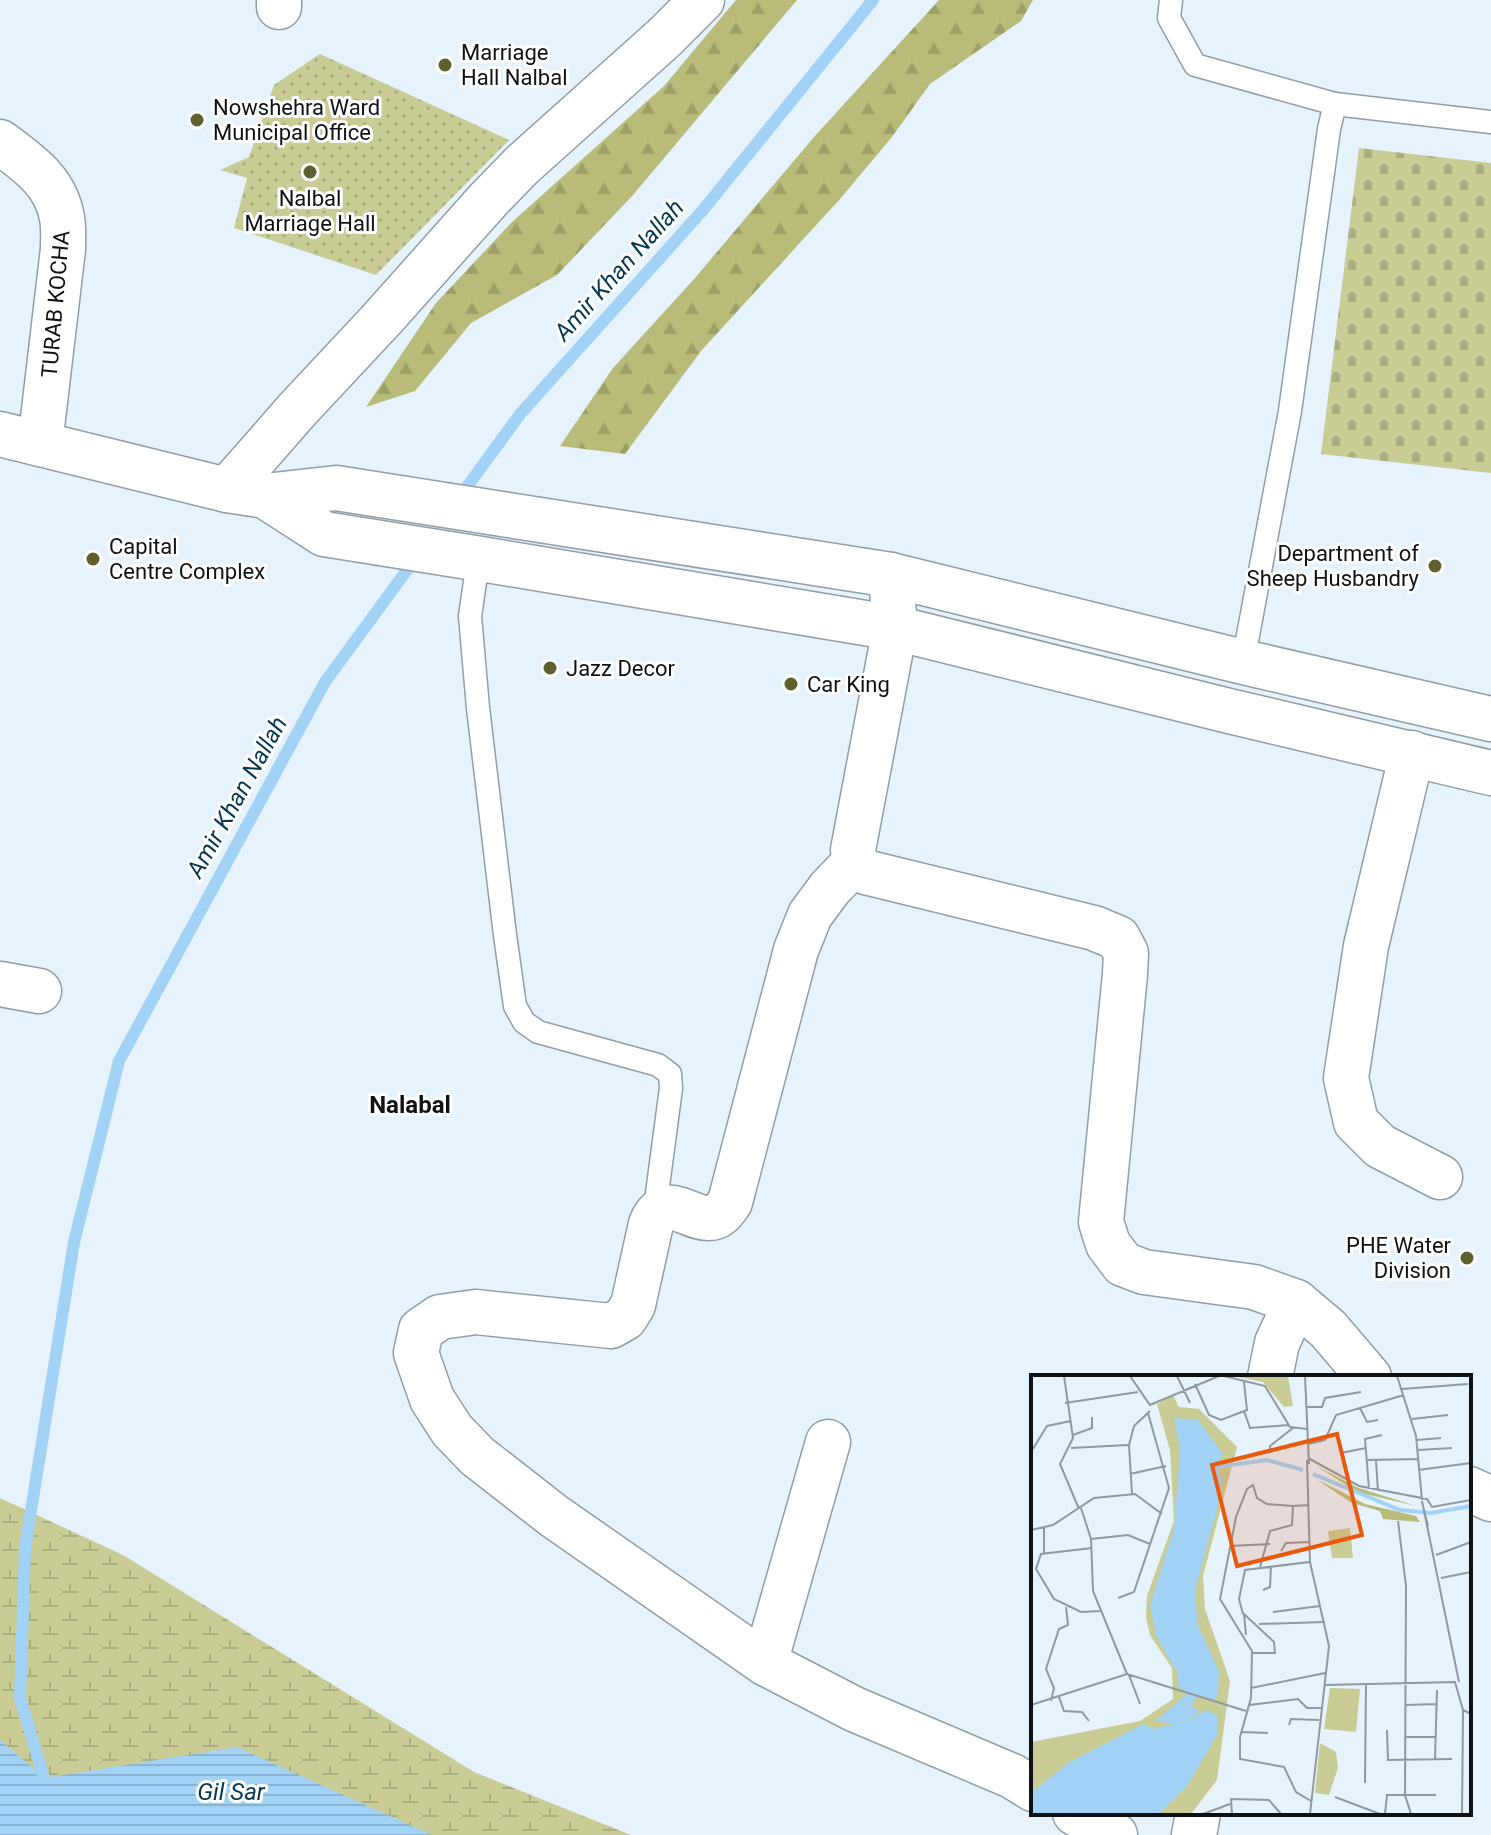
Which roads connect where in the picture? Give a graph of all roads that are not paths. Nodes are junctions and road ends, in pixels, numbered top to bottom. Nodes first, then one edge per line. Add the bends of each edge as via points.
1 (702, 0) edge
2 (1171, 0) edge
3 (1335, 104) junction
4 (1491, 122) edge
5 (0, 142) edge
6 (20, 439) edge
7 (246, 493) junction
8 (481, 559) junction
9 (891, 575) junction
10 (895, 628) junction
11 (1243, 662) junction
12 (1229, 711) junction
13 (1491, 719) edge
14 (1412, 753) junction
15 (1491, 773) edge
16 (855, 862) junction
17 (1440, 1177) dead end
18 (654, 1216) junction
19 (1296, 1302) junction
20 (1270, 1375) edge
21 (1367, 1375) edge
22 (828, 1442) dead end
23 (1471, 1490) edge
24 (1491, 1499) edge
25 (765, 1663) junction
26 (1031, 1788) edge
27 (1079, 1815) edge
28 (1198, 1815) edge
29 (1115, 1835) edge
30 (1194, 1835) edge

1 - 7 main road via 489,199 297,410
2 - 3 lane via 1169,18 1195,65
3 - 4 lane
3 - 11 lane via 1290,411
5 - 6 main road, TURAB KOCHA via 51,185 62,217 63,249
6 - 7 main road
7 - 8 main road via 324,534
7 - 9 main road via 336,488
8 - 10 main road
8 - 18 lane via 470,616 515,1006 538,1032 658,1065 670,1074
9 - 10 main road
9 - 11 main road
10 - 12 main road
10 - 16 main road
11 - 12 main road
11 - 13 main road
12 - 14 main road
14 - 15 main road
14 - 17 main road via 1366,946 1346,1078 1356,1122 1380,1146
16 - 18 main road via 810,915 796,950 730,1202 709,1219 678,1209 663,1209
16 - 19 main road via 865,872 1118,938 1126,953 1101,1222 1108,1244 1123,1264 1144,1272 1254,1287
18 - 25 main road via 633,1305 625,1318 611,1326 476,1312 440,1317 421,1330 416,1353 432,1399 477,1456
19 - 20 main road via 1277,1343
19 - 21 main road via 1328,1329
22 - 25 main road
23 - 24 main road
25 - 26 main road
27 - 29 main road
28 - 30 main road

